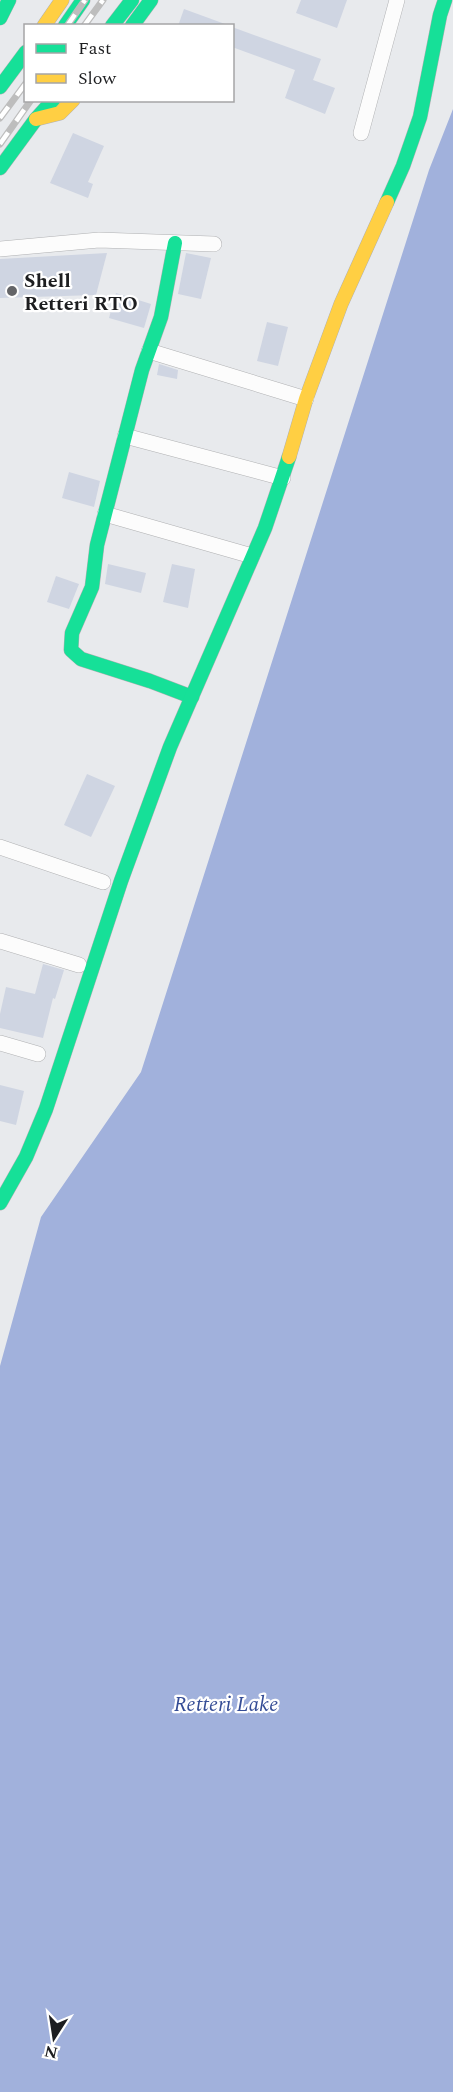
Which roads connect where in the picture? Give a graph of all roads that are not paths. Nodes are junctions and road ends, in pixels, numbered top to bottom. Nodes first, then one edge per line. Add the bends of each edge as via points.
1 (9, 0) edge
2 (62, 0) edge
3 (83, 0) edge
4 (118, 0) edge
5 (132, 0) edge
6 (151, 0) edge
7 (397, 0) edge
8 (444, 0) edge
9 (0, 18) edge
10 (45, 24) edge
11 (66, 24) edge
12 (100, 24) edge
13 (114, 24) edge
14 (133, 24) edge
15 (24, 55) edge
16 (0, 87) edge
17 (51, 102) edge
18 (71, 102) edge
19 (36, 119) junction
20 (361, 133) dead end
21 (0, 168) edge
22 (175, 243) junction
23 (214, 244) dead end
24 (0, 249) edge
25 (149, 351) junction
26 (306, 399) junction
27 (125, 436) junction
28 (283, 478) junction
29 (105, 514) junction
30 (252, 556) junction
31 (192, 697) junction
32 (0, 847) edge
33 (103, 882) dead end
34 (0, 941) edge
35 (79, 965) dead end
36 (0, 1043) edge
37 (38, 1054) dead end
38 (0, 1203) edge

1 - 9 street
2 - 10 street
3 - 11 street
4 - 12 street
5 - 13 street
6 - 14 street
7 - 20 street
8 - 26 street via 420,117 403,166 341,304
15 - 16 street
17 - 19 street
18 - 19 street via 60,113
19 - 21 street
22 - 23 street
22 - 24 street via 99,240
22 - 25 street via 161,317
25 - 26 street
25 - 27 street
26 - 28 street
27 - 28 street
27 - 29 street
28 - 30 street
29 - 30 street
29 - 31 street via 92,587 72,633 71,650 81,659
30 - 31 street
31 - 38 street via 121,881 46,1109 26,1157
32 - 33 street
34 - 35 street
36 - 37 street

